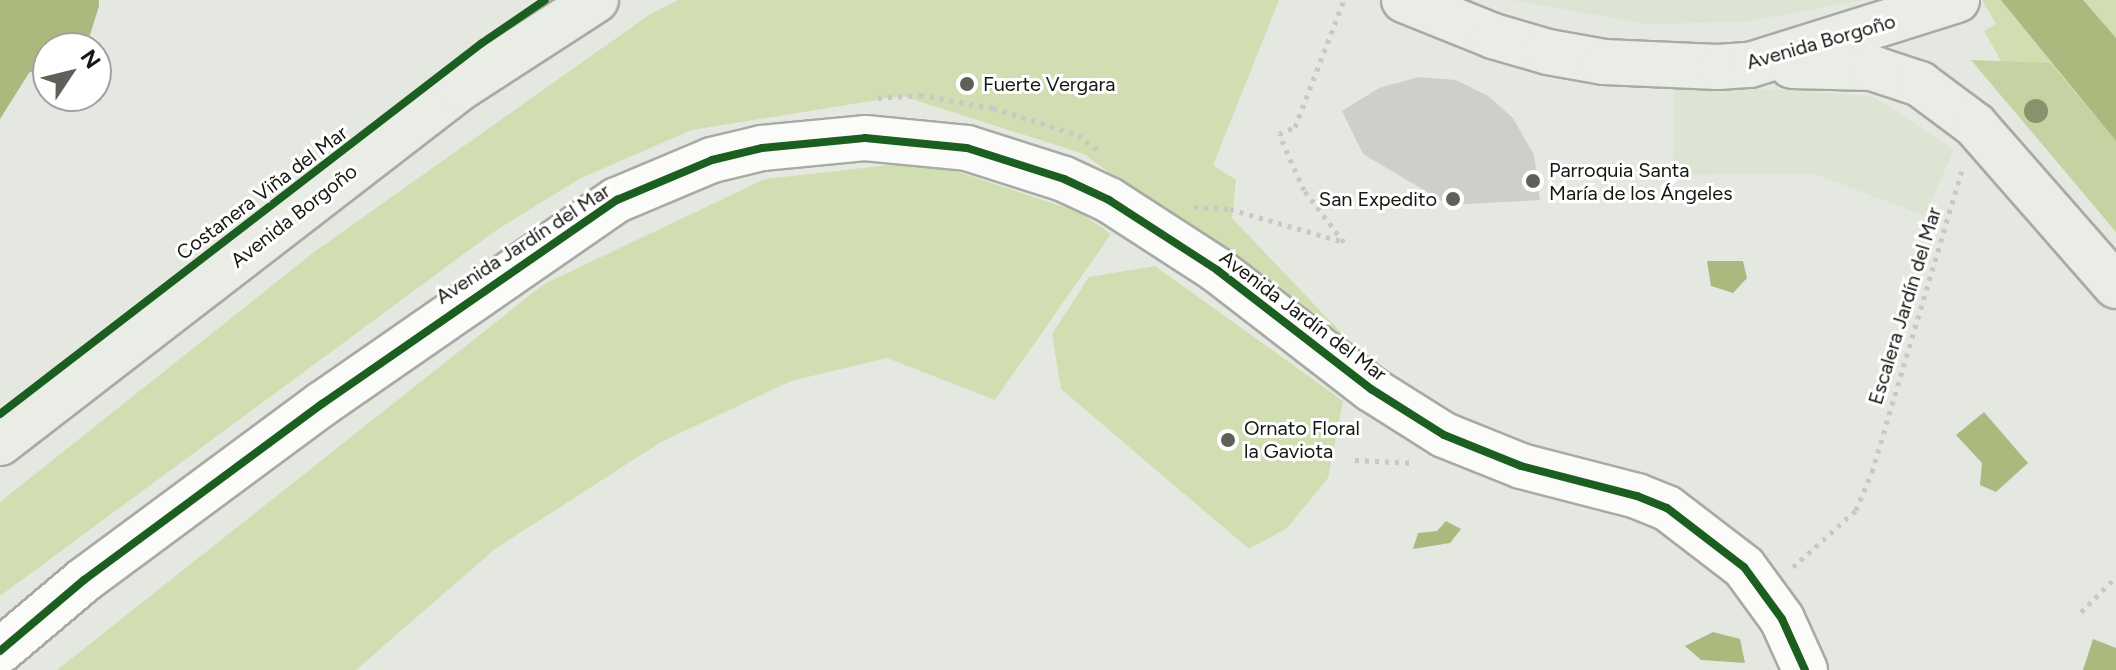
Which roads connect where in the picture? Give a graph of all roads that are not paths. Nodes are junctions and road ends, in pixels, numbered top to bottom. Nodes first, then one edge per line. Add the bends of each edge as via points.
1 (596, 0) edge
2 (1404, 0) edge
3 (1957, 0) edge
4 (1750, 65) junction
5 (2116, 286) edge
6 (0, 443) edge
7 (0, 651) edge
8 (1805, 670) edge

1 - 6 main road, Avenida Borgoño via 438,104
2 - 4 main road, Avenida Borgoño via 1548,52 1661,67
3 - 4 main road, Avenida Borgoño
4 - 5 main road via 1872,68 1920,84 1975,125
7 - 8 street, Avenida Jardín del Mar via 84,580 334,395 617,200 663,178 749,151 865,138 967,148 1052,174 1109,200 1217,270 1408,415 1482,452 1667,508 1721,544 1765,592

